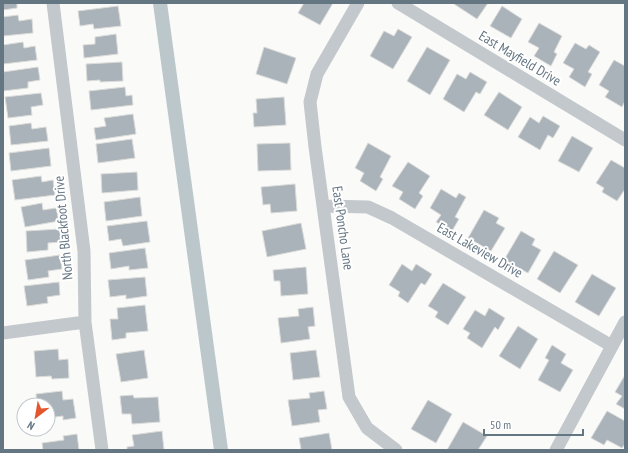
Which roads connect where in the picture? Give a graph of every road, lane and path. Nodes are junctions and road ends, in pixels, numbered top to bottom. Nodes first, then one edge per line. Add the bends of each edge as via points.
1 (53, 3) edge
2 (358, 3) edge
3 (398, 3) edge
4 (625, 140) edge
5 (324, 206) junction
6 (85, 322) junction
7 (625, 322) edge
8 (3, 333) edge
9 (612, 346) junction
10 (102, 450) edge
11 (396, 450) edge
12 (556, 450) edge

1 - 6 street, North Blackfoot Drive via 84,251
2 - 5 street, East Poncho Lane via 316,74 310,102
3 - 4 street, East Mayfield Drive
5 - 9 street, East Lakeview Drive via 368,207 392,218
5 - 11 street, East Poncho Lane via 349,397 367,428
6 - 8 street
6 - 10 street, North Blackfoot Drive
7 - 9 street
9 - 12 street

